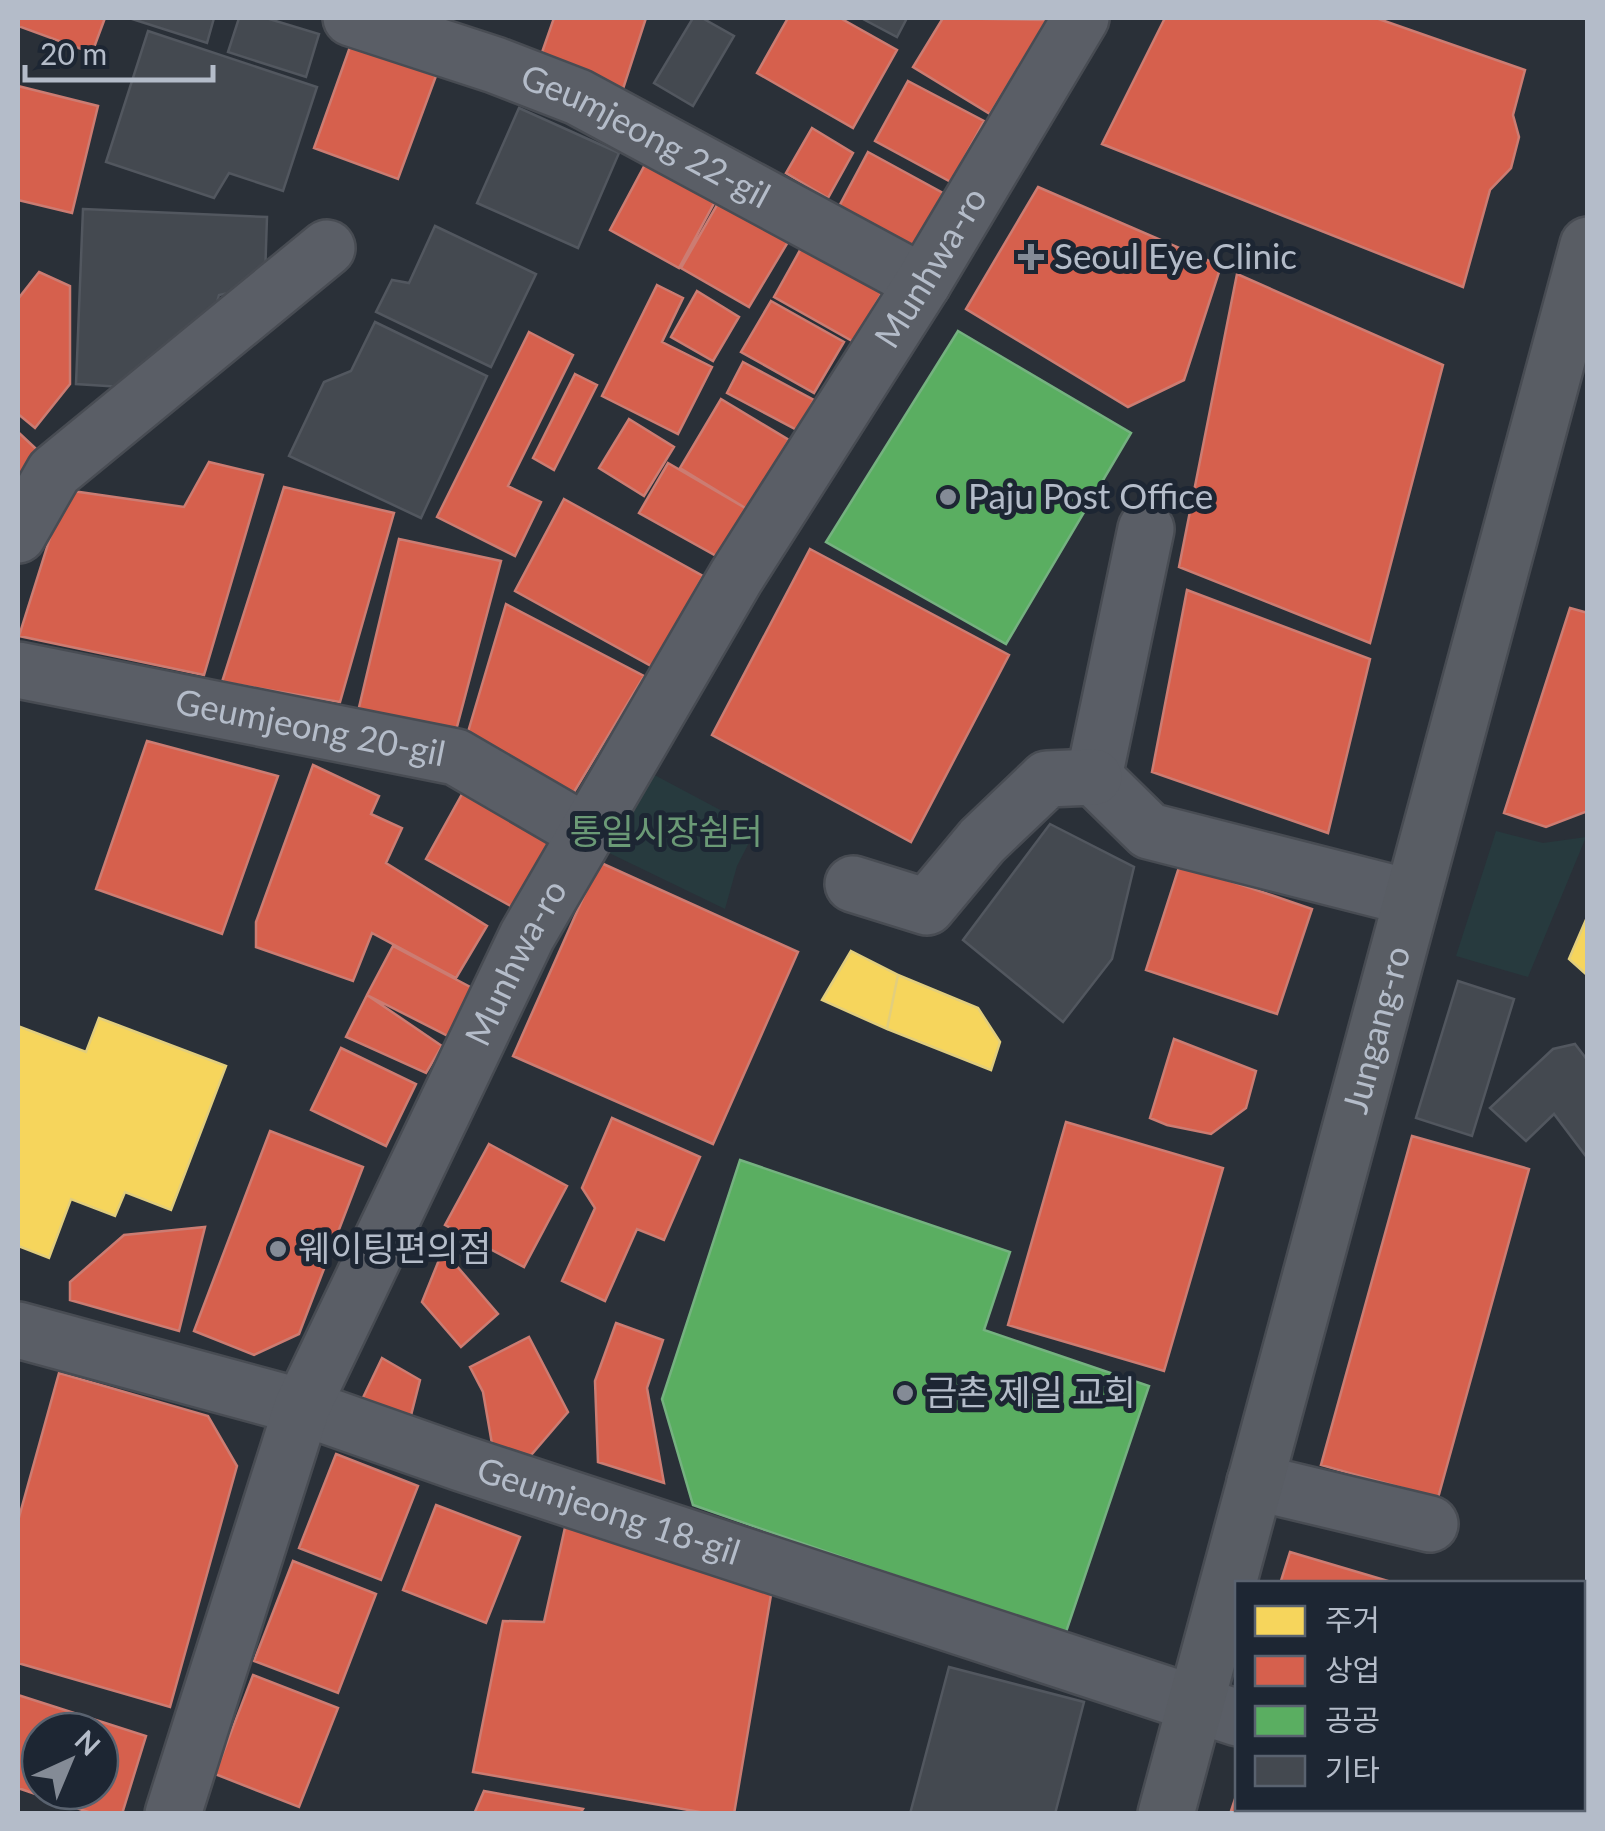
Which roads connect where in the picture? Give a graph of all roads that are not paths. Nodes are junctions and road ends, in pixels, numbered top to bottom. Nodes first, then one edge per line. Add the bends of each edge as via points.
1 (352, 18) edge
2 (1081, 18) edge
3 (1588, 245) edge
4 (326, 248) dead end
5 (924, 283) junction
6 (1576, 335) edge
7 (1146, 529) dead end
8 (18, 535) edge
9 (18, 670) edge
10 (1094, 777) junction
11 (585, 832) junction
12 (853, 884) dead end
13 (1412, 898) junction
14 (18, 1330) edge
15 (302, 1407) junction
16 (1255, 1482) junction
17 (1430, 1524) dead end
18 (1238, 1581) edge
19 (1235, 1599) edge
20 (1216, 1711) edge
21 (173, 1814) edge
22 (1166, 1814) edge

1 - 5 street, Geumjeong 22-gil via 578,97
2 - 5 street, Munhwa-ro
3 - 6 main road, Jungang-ro
4 - 8 street via 54,472
5 - 11 street, Munhwa-ro via 736,577
6 - 13 main road, Jungang-ro
7 - 10 street
9 - 11 street, Geumjeong 20-gil via 456,757
10 - 12 street via 1047,779 982,840 926,908
10 - 13 street via 1149,831
11 - 15 street, Munhwa-ro via 527,936
13 - 16 main road, Jungang-ro
14 - 15 street, Geumjeong 18-gil
15 - 20 street, Geumjeong 18-gil
15 - 21 street, Munhwa-ro
16 - 17 street
16 - 18 main road, Jungang-ro
19 - 20 main road, Jungang-ro
20 - 22 main road, Jungang-ro

